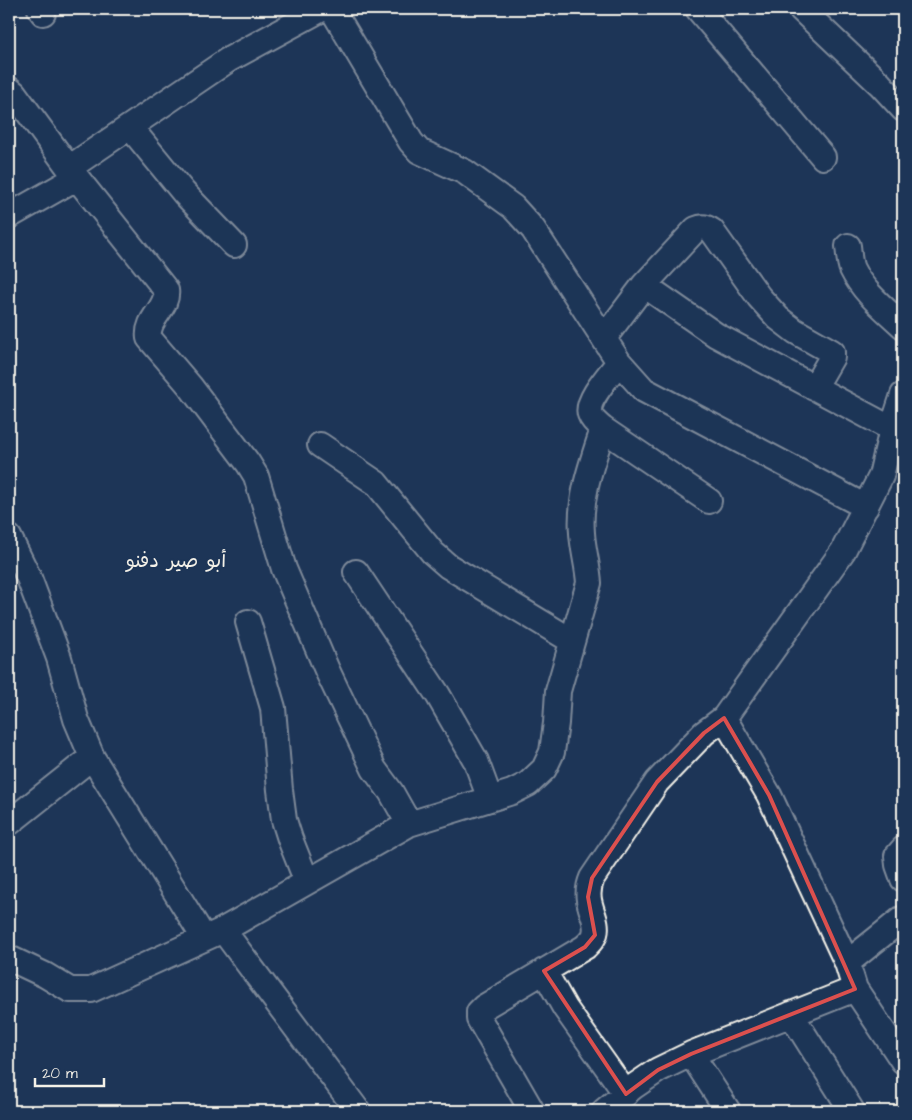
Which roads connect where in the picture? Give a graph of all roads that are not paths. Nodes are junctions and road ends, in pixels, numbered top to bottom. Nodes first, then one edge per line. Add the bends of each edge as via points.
1 (322, 9) edge
2 (332, 9) edge
3 (698, 9) edge
4 (801, 9) edge
5 (9, 89) edge
6 (903, 109) edge
7 (130, 127) junction
8 (823, 157) dead end
9 (73, 173) junction
10 (9, 216) edge
11 (234, 245) dead end
12 (848, 246) dead end
13 (644, 285) junction
14 (903, 326) edge
15 (604, 338) junction
16 (619, 362) junction
17 (814, 388) junction
18 (903, 395) edge
19 (602, 429) junction
20 (892, 429) junction
21 (320, 445) dead end
22 (709, 501) dead end
23 (866, 507) junction
24 (9, 537) edge
25 (356, 572) dead end
26 (248, 622) dead end
27 (572, 641) junction
28 (724, 718) junction
29 (92, 757) junction
30 (490, 799) junction
31 (9, 823) edge
32 (409, 824) junction
33 (903, 849) edge
34 (903, 879) edge
35 (307, 882) junction
36 (903, 918) edge
37 (213, 934) junction
38 (9, 958) edge
39 (847, 963) junction
40 (544, 971) junction
41 (855, 989) junction
42 (791, 1014) junction
43 (691, 1054) junction
44 (903, 1061) edge
45 (626, 1094) junction
46 (358, 1111) edge
47 (532, 1111) edge
48 (604, 1111) edge
49 (728, 1111) edge
50 (852, 1111) edge

1 - 7 street via 228,60
2 - 15 street via 411,142 419,151 465,172 513,207 533,229
3 - 8 street
4 - 6 street
5 - 9 street
7 - 9 street
7 - 11 street via 184,193
9 - 10 street
9 - 32 street via 166,290 167,296 150,323 149,338 190,386 256,476 284,568 327,670 374,769
12 - 14 street via 852,268 860,282
13 - 15 street
13 - 17 street via 716,335
13 - 17 street via 696,229 706,227 778,318 832,352
15 - 16 street
16 - 19 street via 589,407 593,420
16 - 23 street via 644,390
17 - 20 street
18 - 20 street
19 - 22 street
19 - 27 street via 585,488 582,532 589,583
20 - 23 street via 881,476
21 - 27 street via 376,483 433,553 448,566
23 - 28 street via 842,551
24 - 29 street via 59,658 76,719
25 - 30 street via 438,695 476,761
26 - 35 street via 273,708 284,820
27 - 30 street via 558,691 552,752 544,769 528,784
28 - 39 street via 769,795
28 - 40 street via 704,733 658,782 592,878 588,897 595,934 591,941
29 - 31 street
29 - 37 street
30 - 32 street
32 - 35 street
33 - 34 street via 897,856
35 - 37 street
36 - 39 street
37 - 38 street via 91,990 70,990
37 - 46 street
39 - 41 street
40 - 45 street via 570,1016
40 - 47 street via 484,1007 479,1019
41 - 42 street
41 - 44 street
42 - 43 street
42 - 50 street
43 - 45 street via 658,1070
43 - 49 street
45 - 48 street

